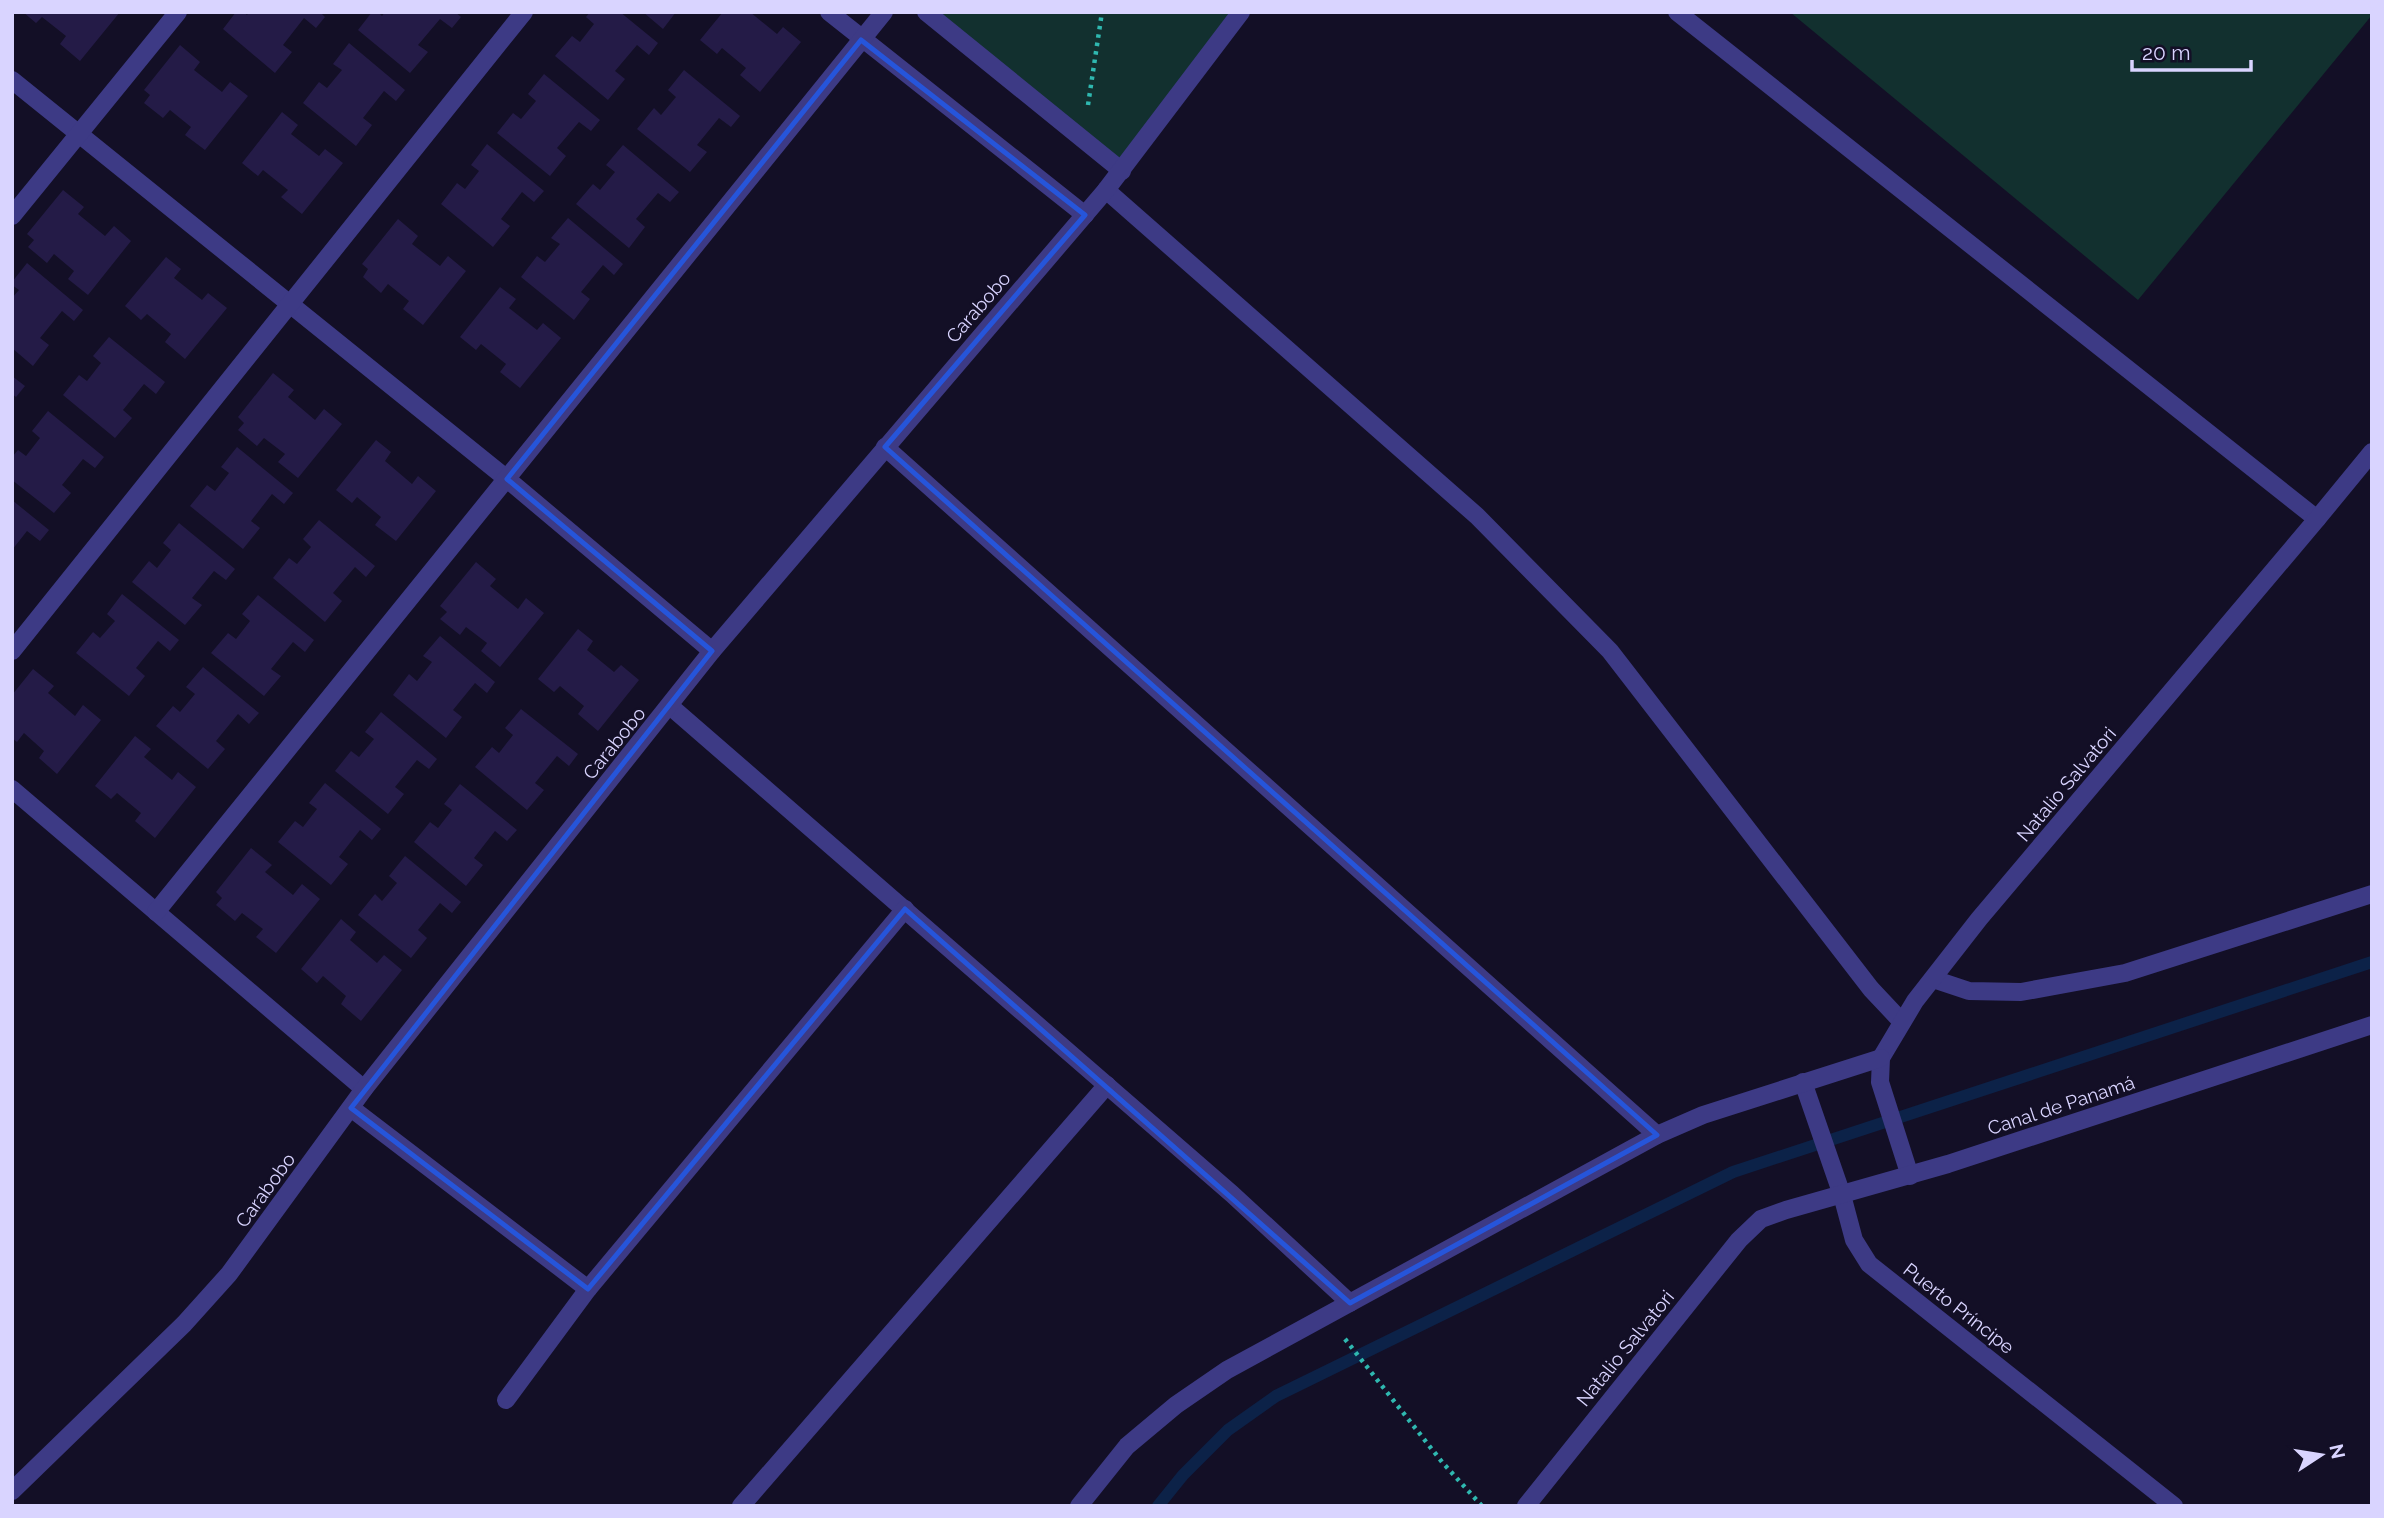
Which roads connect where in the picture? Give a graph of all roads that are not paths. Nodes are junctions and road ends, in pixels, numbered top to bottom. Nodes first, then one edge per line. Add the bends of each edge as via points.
1 (178, 12) edge
2 (524, 12) edge
3 (829, 12) edge
4 (884, 12) edge
5 (926, 12) edge
6 (1241, 12) edge
7 (1677, 12) edge
8 (862, 40) junction
9 (12, 80) edge
10 (78, 135) junction
11 (1122, 171) junction
12 (1106, 190) junction
13 (1085, 215) junction
14 (12, 216) edge
15 (292, 303) junction
16 (884, 447) junction
17 (2372, 452) edge
18 (508, 478) junction
19 (2318, 519) junction
20 (12, 651) edge
21 (712, 651) junction
22 (670, 706) junction
23 (12, 789) edge
24 (2372, 894) edge
25 (905, 909) junction
26 (156, 912) junction
27 (1933, 979) junction
28 (1902, 1022) junction
29 (2372, 1025) edge
30 (1881, 1058) junction
31 (1803, 1083) junction
32 (1107, 1085) junction
33 (364, 1089) junction
34 (351, 1108) junction
35 (1657, 1135) junction
36 (1910, 1175) junction
37 (1842, 1195) junction
38 (1761, 1219) joint
39 (588, 1289) junction
40 (1350, 1303) junction
41 (506, 1399) dead end
42 (12, 1491) edge
43 (741, 1506) edge
44 (1079, 1506) edge
45 (1526, 1506) edge
46 (2174, 1506) edge

1 - 10 street
2 - 15 street
3 - 8 street
4 - 8 street
5 - 11 street
6 - 11 street, Carabobo
7 - 19 street
8 - 13 street
8 - 18 street
9 - 10 street
10 - 14 street
10 - 15 street
11 - 12 street, Carabobo
12 - 13 street, Carabobo
12 - 28 street via 1477,516 1610,651 1871,989
13 - 16 street, Carabobo
15 - 18 street
15 - 20 street
16 - 21 street, Carabobo
16 - 35 street
17 - 19 street, Natalio Salvatori
18 - 21 street
18 - 26 street
19 - 27 street, Natalio Salvatori
21 - 22 street, Carabobo
22 - 25 street
22 - 33 street, Carabobo
23 - 26 street
24 - 27 street via 2125,973 2021,992 1969,991
25 - 32 street
25 - 39 street
26 - 33 street
27 - 28 street, Natalio Salvatori
28 - 30 street, Natalio Salvatori
29 - 36 street, Canal de Panamá
30 - 31 street
30 - 36 street via 1880,1082
31 - 35 street
31 - 37 street, Puerto Príncipe
32 - 40 street
32 - 43 street
33 - 34 street, Carabobo
34 - 39 street
34 - 42 street, Carabobo via 229,1274 184,1324
35 - 40 street
36 - 37 street, Canal de Panamá
37 - 38 street, Canal de Panamá
37 - 46 street, Puerto Príncipe via 1854,1240 1869,1264
38 - 45 street, Natalio Salvatori via 1739,1240
39 - 41 street
40 - 44 street via 1227,1370 1176,1405 1127,1446

